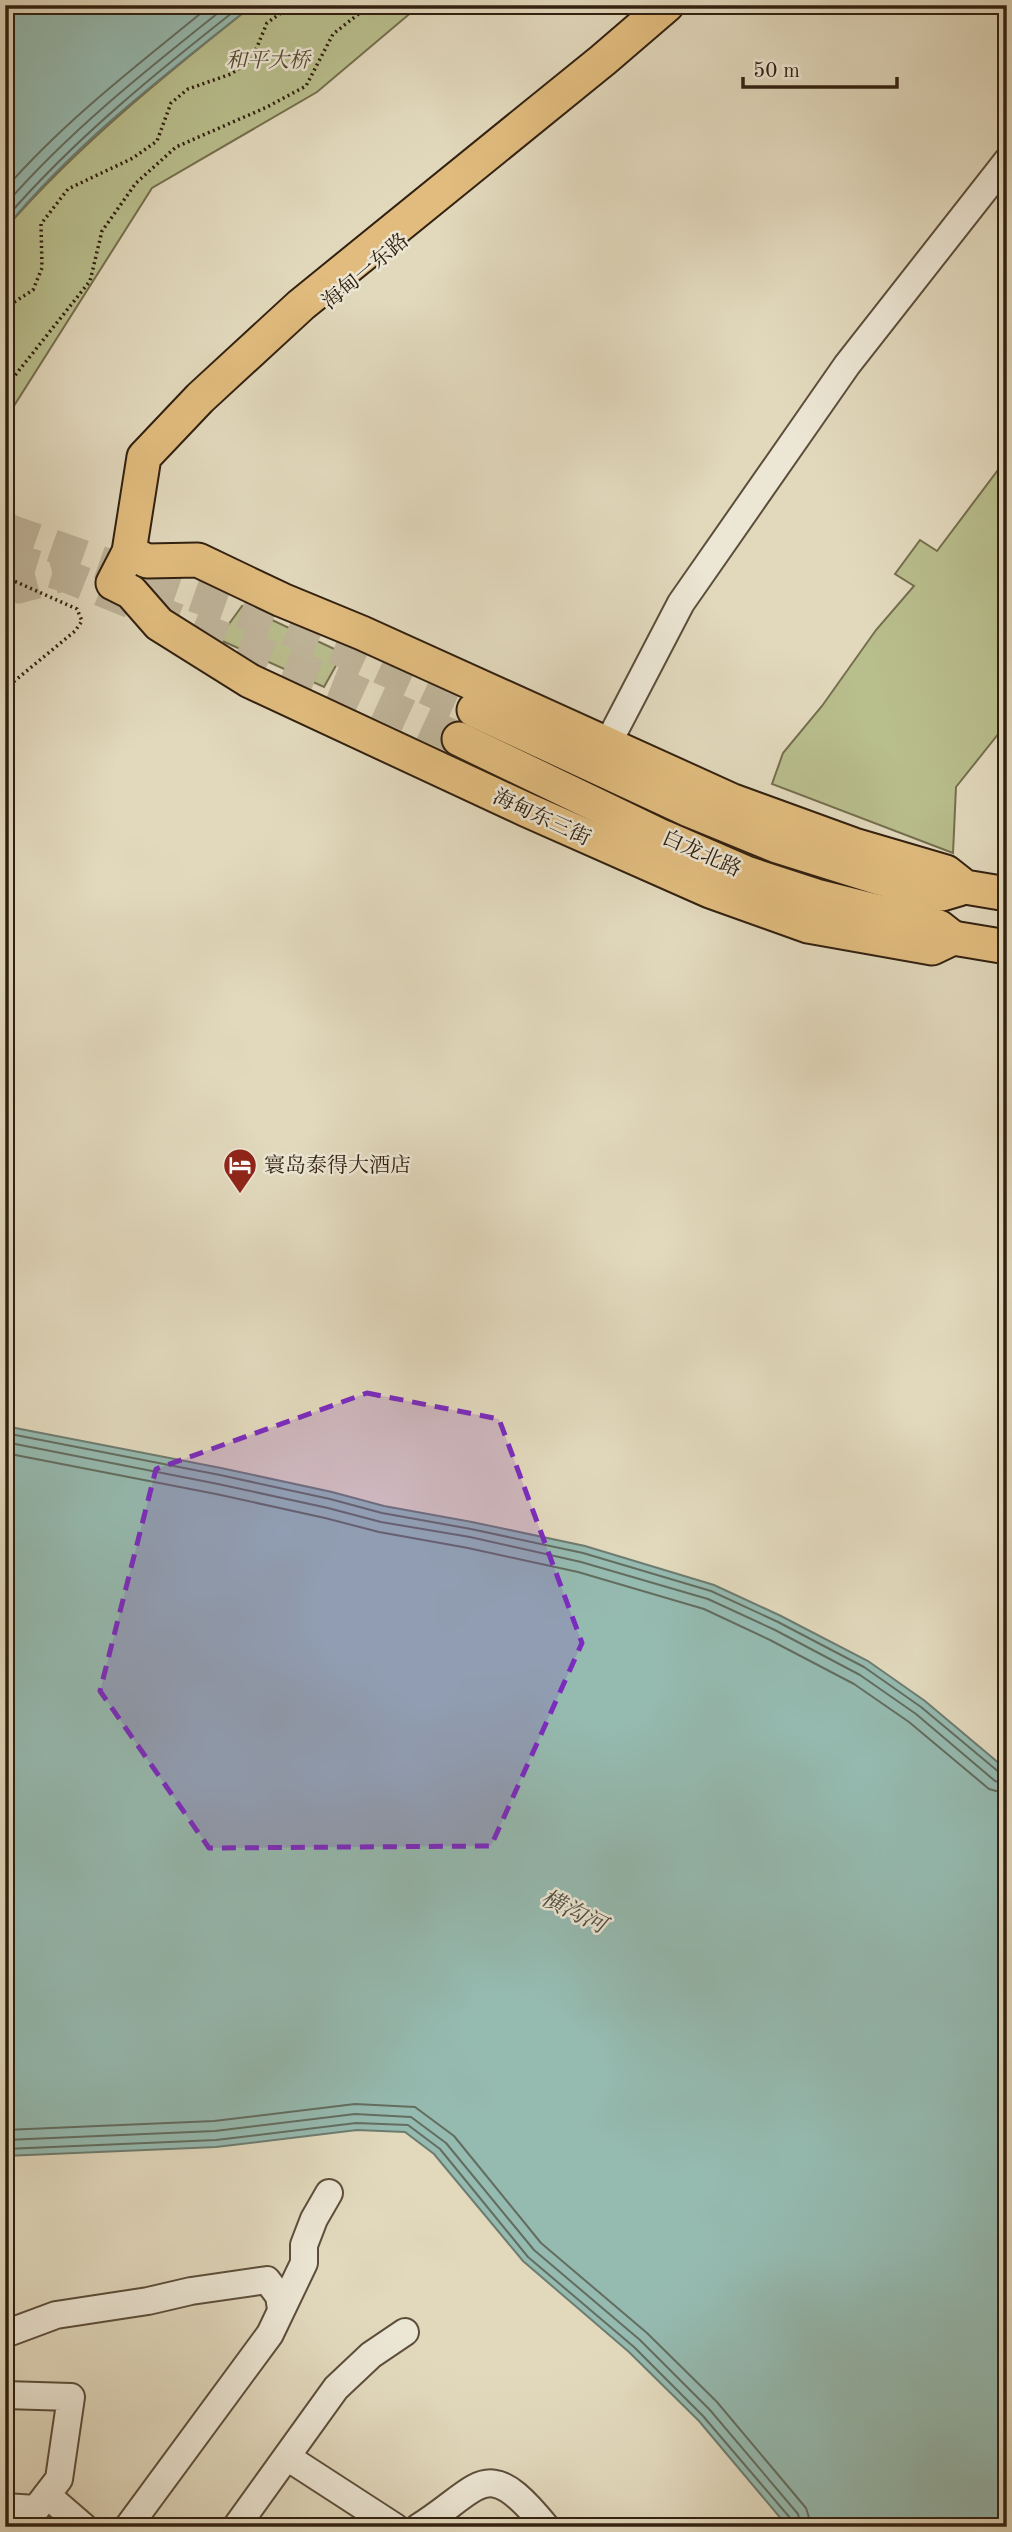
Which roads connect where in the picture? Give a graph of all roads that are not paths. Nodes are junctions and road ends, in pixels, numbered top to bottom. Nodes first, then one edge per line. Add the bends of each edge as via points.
1 (667, 5) edge
2 (682, 5) edge
3 (1007, 161) edge
4 (138, 557) junction
5 (122, 587) joint
6 (607, 745) junction
7 (965, 887) junction
8 (1007, 894) edge
9 (953, 938) junction
10 (1007, 947) edge
11 (329, 2193) dead end
12 (281, 2309) junction
13 (405, 2332) dead end
14 (5, 2334) edge
15 (5, 2395) edge
16 (286, 2457) junction
17 (47, 2495) junction
18 (5, 2507) edge
19 (84, 2527) edge
20 (128, 2527) edge
21 (236, 2527) edge
22 (395, 2527) edge
23 (419, 2527) edge
24 (546, 2527) edge

1 - 4 main road, 海甸一东路 via 311,296 200,398 144,457
2 - 4 main road, 海甸一东路 via 616,66 312,316 212,410 162,463
3 - 6 street via 847,365 681,603
4 - 5 main road, 海甸一东路
4 - 6 main road via 198,561
5 - 9 main road, 海甸东三街 via 159,624 250,681 699,887 808,926 932,948
6 - 7 main road via 756,811 946,872
7 - 8 main road
7 - 9 main road, 白龙北路 via 942,894 905,886 777,846 466,724 663,837 746,873 939,927
9 - 10 main road, 海甸东三街
11 - 12 street via 314,2219 304,2245 304,2263
12 - 14 street via 279,2296 267,2280 56,2315
12 - 20 street via 245,2371
13 - 16 street via 371,2355 337,2388
15 - 17 street via 71,2397 60,2479
16 - 21 street
16 - 22 street
17 - 18 street via 36,2509
17 - 19 street
23 - 24 street via 464,2493 492,2482 514,2493

